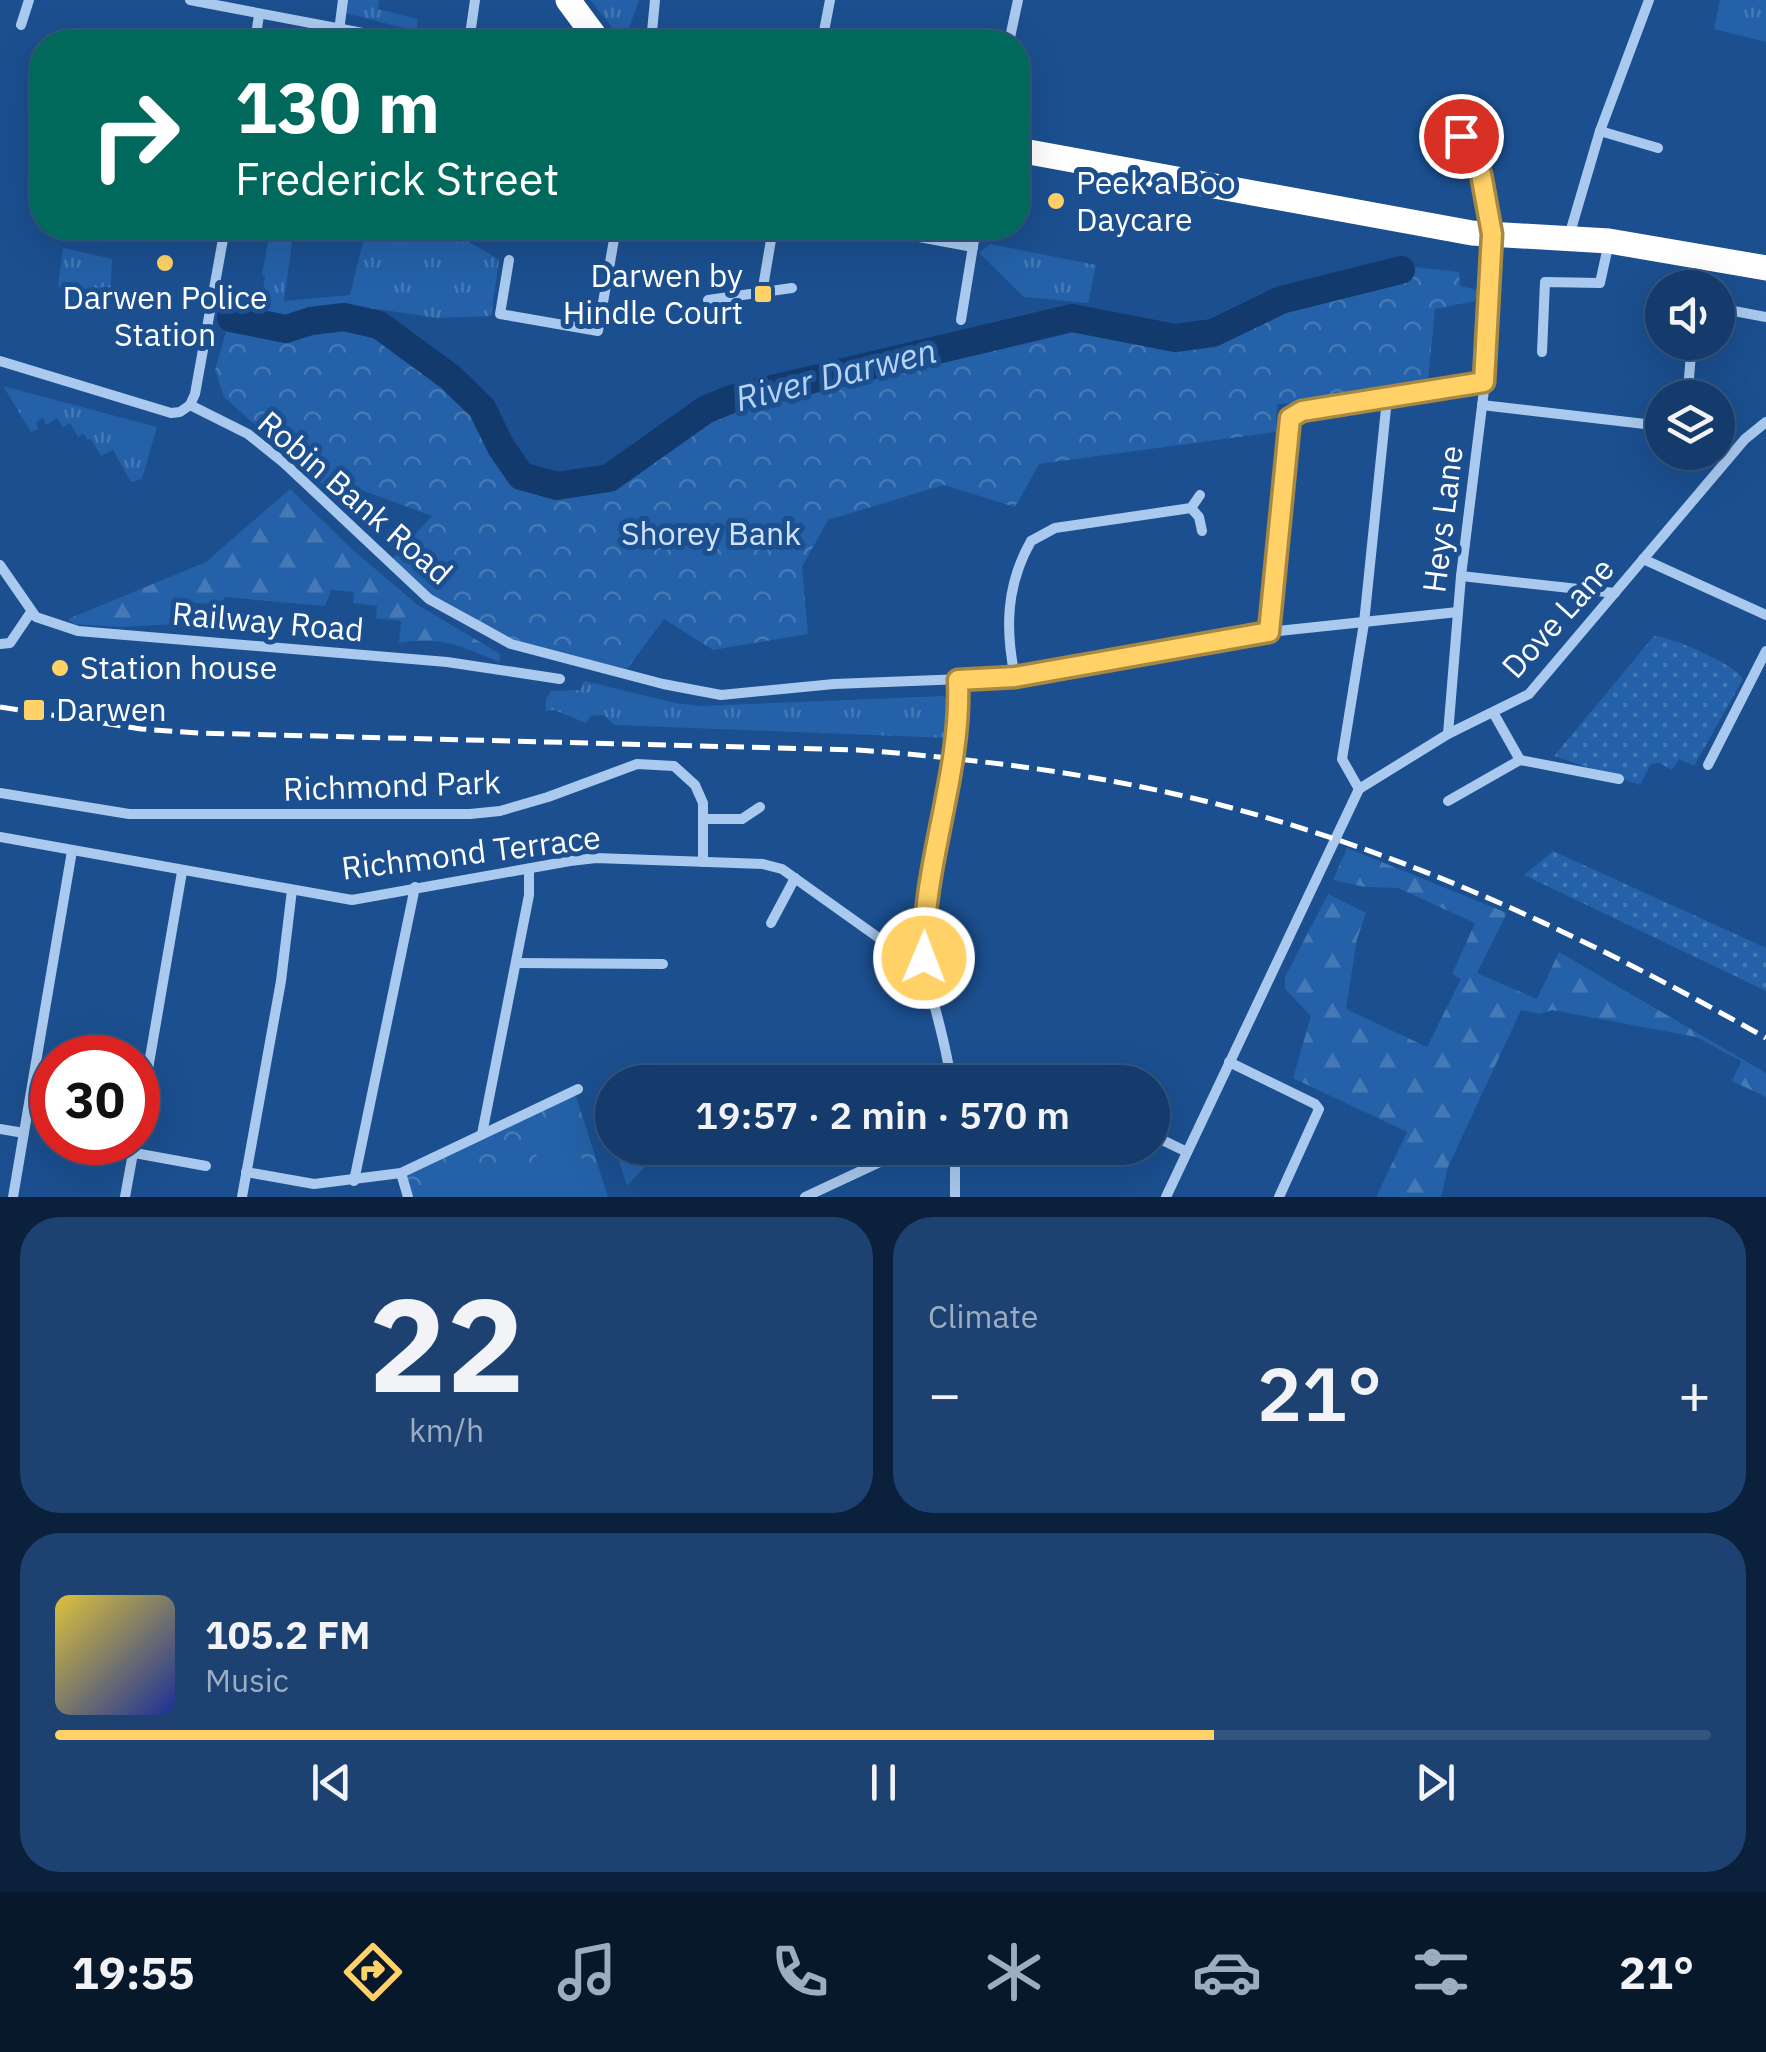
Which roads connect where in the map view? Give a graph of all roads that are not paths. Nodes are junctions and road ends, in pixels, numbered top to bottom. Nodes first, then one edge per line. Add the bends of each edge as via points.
1 (29, 0) edge
2 (190, 0) edge
3 (343, 0) edge
4 (475, 0) edge
5 (568, 0) edge
6 (655, 0) edge
7 (830, 0) edge
8 (1018, 0) edge
9 (1649, 0) edge
10 (260, 15) junction
11 (21, 24) dead end
12 (257, 30) edge
13 (334, 30) edge
14 (339, 30) edge
15 (471, 30) edge
16 (590, 30) edge
17 (653, 30) edge
18 (824, 30) edge
19 (1012, 30) edge
20 (1600, 131) junction
21 (1461, 136) dead end
22 (1658, 148) dead end
23 (1030, 152) edge
24 (1492, 234) junction
25 (1569, 237) junction
26 (223, 240) edge
27 (614, 240) edge
28 (771, 240) edge
29 (935, 240) edge
30 (974, 240) edge
31 (1609, 241) junction
32 (973, 247) junction
33 (509, 260) dead end
34 (1766, 268) edge
35 (792, 288) dead end
36 (762, 293) junction
37 (708, 300) dead end
38 (1735, 311) edge
39 (1766, 317) edge
40 (961, 320) dead end
41 (1542, 352) dead end
42 (1690, 360) edge
43 (0, 361) edge
44 (1688, 378) dead end
45 (1484, 382) junction
46 (1387, 399) junction
47 (190, 405) junction
48 (1482, 406) junction
49 (1766, 422) edge
50 (1645, 424) edge
51 (1200, 495) dead end
52 (1191, 508) junction
53 (1202, 530) dead end
54 (1643, 559) junction
55 (1, 569) edge
56 (1461, 576) junction
57 (1615, 593) junction
58 (31, 612) junction
59 (1458, 612) junction
60 (1766, 615) edge
61 (1364, 623) junction
62 (1269, 632) junction
63 (0, 644) edge
64 (1766, 651) edge
65 (1015, 677) junction
66 (560, 679) dead end
67 (958, 680) junction
68 (1494, 714) junction
69 (1448, 734) junction
70 (1520, 760) junction
71 (1708, 766) dead end
72 (1618, 779) dead end
73 (1359, 788) junction
74 (0, 793) edge
75 (1448, 802) dead end
76 (760, 807) dead end
77 (705, 819) junction
78 (0, 837) edge
79 (72, 851) junction
80 (703, 862) junction
81 (529, 870) junction
82 (182, 872) junction
83 (795, 878) junction
84 (415, 887) junction
85 (292, 890) junction
86 (770, 923) dead end
87 (924, 958) junction
88 (516, 963) junction
89 (662, 964) dead end
90 (154, 1035) edge
91 (1229, 1062) junction
92 (949, 1065) edge
93 (578, 1089) dead end
94 (0, 1129) edge
95 (24, 1133) junction
96 (482, 1134) junction
97 (1170, 1144) edge
98 (1186, 1152) junction
99 (160, 1154) edge
100 (131, 1165) edge
101 (868, 1165) edge
102 (955, 1165) edge
103 (206, 1166) dead end
104 (246, 1172) junction
105 (401, 1173) junction
106 (354, 1181) junction
107 (13, 1197) edge
108 (125, 1197) edge
109 (242, 1197) edge
110 (408, 1197) edge
111 (805, 1197) edge
112 (955, 1197) edge
113 (1166, 1197) edge
114 (1280, 1197) edge

1 - 11 street
2 - 10 street
3 - 14 street
4 - 15 street
5 - 16 highway
6 - 17 street
7 - 18 street
8 - 19 street
9 - 20 street
10 - 12 street
10 - 13 street
20 - 22 street
20 - 25 street
21 - 24 street, Heys Lane via 1481,174
23 - 24 highway
24 - 25 highway
24 - 45 street, Heys Lane
25 - 31 highway
26 - 47 street
27 - 33 street via 598,331 500,314
28 - 36 street
29 - 32 street
30 - 32 street
31 - 34 highway
31 - 41 street via 1600,284 1545,282
32 - 40 street
35 - 36 street
36 - 37 street
38 - 39 street
42 - 44 street
43 - 47 street via 171,414
45 - 46 street
45 - 48 street, Heys Lane
46 - 61 street
46 - 62 street via 1290,418
47 - 67 street, Robin Bank Road via 248,434 283,462 428,599 511,644 721,694
48 - 50 street
48 - 56 street, Heys Lane
49 - 54 street, Dove Lane
51 - 52 street
52 - 53 street
52 - 65 street via 1055,528 1031,541 1006,626
54 - 57 street, Dove Lane
54 - 60 street
55 - 58 street
56 - 57 street
56 - 59 street, Heys Lane
57 - 68 street, Dove Lane via 1530,694
58 - 63 street via 10,644
58 - 66 street, Railway Road via 78,631 447,662
59 - 61 street, Robin Bank Road
59 - 69 street, Heys Lane
61 - 62 street, Robin Bank Road
61 - 73 street via 1342,759
62 - 65 street, Robin Bank Road
64 - 71 street
65 - 67 street, Robin Bank Road
67 - 87 street via 960,722 924,918
68 - 69 street, Dove Lane
68 - 70 street
69 - 73 street, Dove Lane
70 - 72 street
70 - 75 street
73 - 91 street
74 - 77 street, Richmond Park via 128,814 470,814 522,805 649,762 674,766 686,776 700,794
76 - 77 street via 742,819
77 - 80 street, Richmond Park
78 - 79 street, Richmond Terrace
79 - 82 street, Richmond Terrace
79 - 95 street
80 - 81 street, Richmond Terrace via 596,858
80 - 83 street, Richmond Terrace via 763,864
81 - 84 street, Richmond Terrace
81 - 88 street
82 - 85 street, Richmond Terrace
82 - 90 street
83 - 86 street
83 - 87 street, Richmond Terrace via 906,958
84 - 85 street, Richmond Terrace via 352,900
84 - 106 street
85 - 104 street
87 - 92 street
88 - 89 street
88 - 96 street
91 - 98 street
91 - 114 street via 1319,1109
93 - 96 street
94 - 95 street
95 - 107 street
96 - 105 street
97 - 98 street
98 - 113 street
99 - 103 street
100 - 108 street
101 - 111 street
102 - 112 street
104 - 106 street via 314,1184
104 - 109 street
105 - 106 street
105 - 110 street

